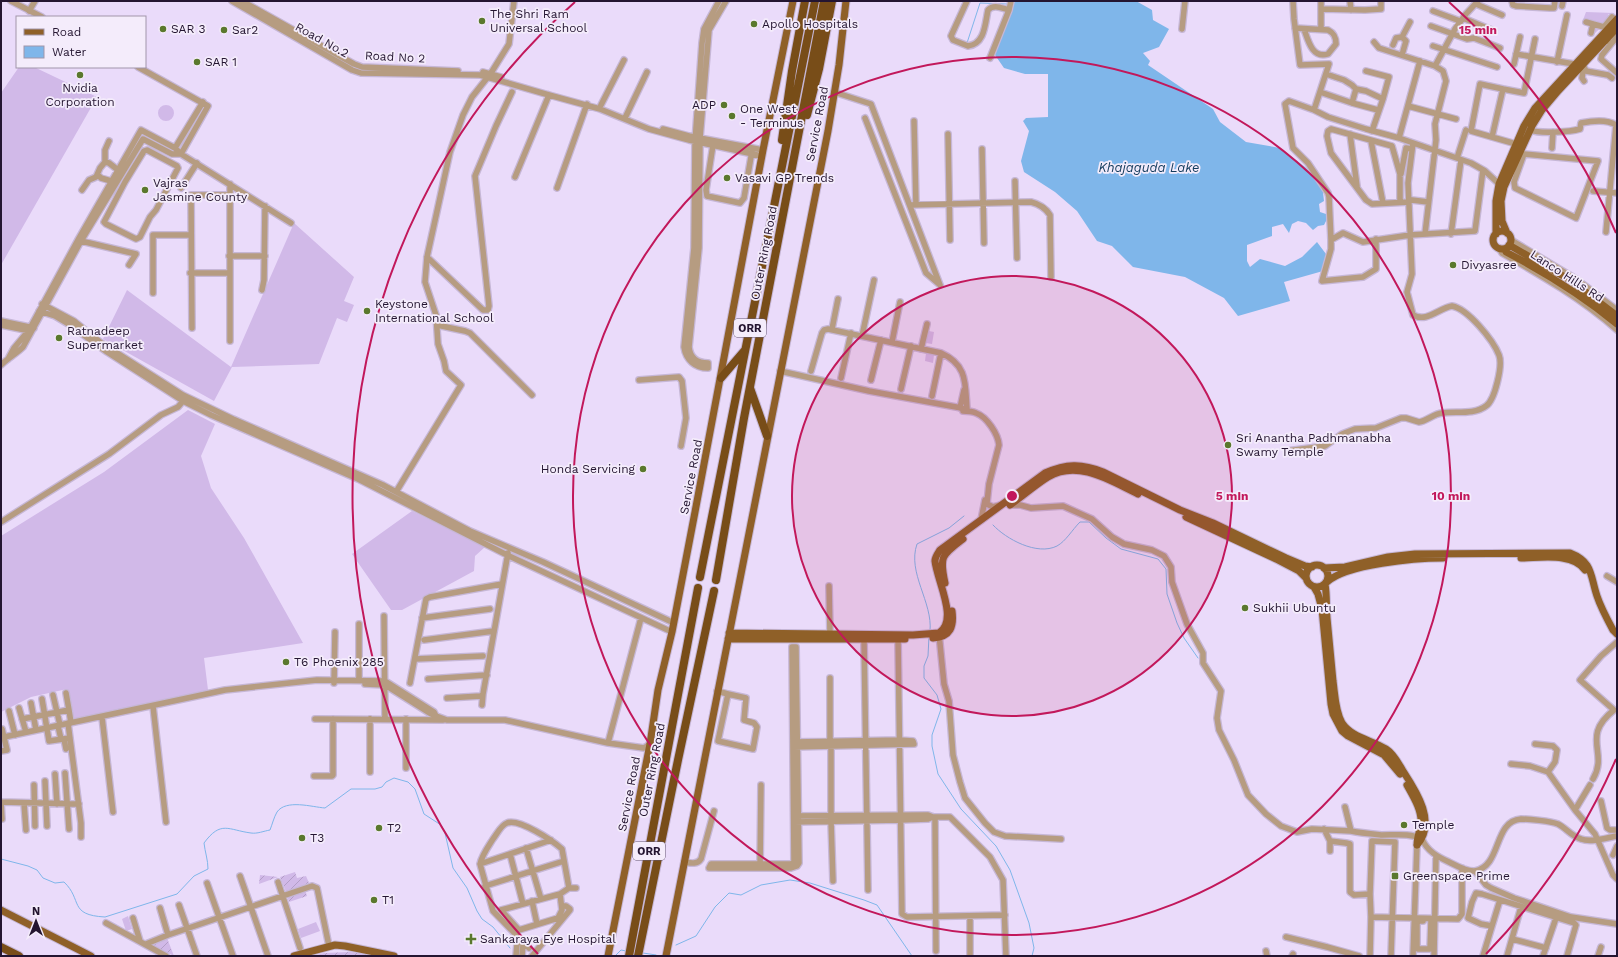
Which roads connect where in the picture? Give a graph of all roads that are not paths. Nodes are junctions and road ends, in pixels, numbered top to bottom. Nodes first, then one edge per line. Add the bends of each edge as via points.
1 (11, 1) edge
2 (35, 1) edge
3 (232, 1) edge
4 (242, 1) edge
5 (514, 1) edge
6 (719, 1) edge
7 (726, 1) edge
8 (794, 1) edge
9 (805, 1) edge
10 (815, 1) edge
11 (824, 1) edge
12 (832, 1) edge
13 (846, 1) edge
14 (968, 1) edge
15 (1011, 1) edge
16 (1184, 1) edge
17 (1293, 1) edge
18 (1321, 1) edge
19 (1350, 1) edge
20 (1381, 1) edge
21 (1512, 1) edge
22 (1555, 1) edge
23 (1477, 3) edge
24 (1322, 9) junction
25 (1009, 10) junction
26 (1351, 10) junction
27 (29, 11) junction
28 (1433, 11) dead end
29 (1502, 15) dead end
30 (1567, 15) dead end
31 (40, 16) edge
32 (1616, 19) edge
33 (1461, 20) junction
34 (1410, 22) dead end
35 (1586, 22) dead end
36 (1593, 24) junction
37 (1431, 26) dead end
38 (1295, 28) junction
39 (1617, 28) edge
40 (1182, 29) dead end
41 (1304, 29) junction
42 (1321, 29) junction
43 (1494, 31) dead end
44 (1591, 33) dead end
45 (1452, 34) junction
46 (706, 35) junction
47 (1402, 37) junction
48 (1520, 37) dead end
49 (1612, 39) edge
50 (1535, 40) dead end
51 (1374, 42) dead end
52 (1393, 45) dead end
53 (1433, 46) dead end
54 (1500, 48) dead end
55 (1443, 49) junction
56 (1516, 54) junction
57 (1402, 55) junction
58 (1532, 57) junction
59 (990, 58) dead end
60 (624, 60) dead end
61 (1420, 61) junction
62 (1557, 62) junction
63 (1514, 64) dead end
64 (1435, 66) junction
65 (1497, 67) dead end
66 (140, 68) edge
67 (1581, 68) junction
68 (1366, 71) dead end
69 (647, 72) dead end
70 (1617, 73) edge
71 (1326, 74) junction
72 (490, 75) junction
73 (1612, 78) dead end
74 (1584, 81) dead end
75 (1356, 89) junction
76 (1503, 89) junction
77 (1554, 90) junction
78 (512, 92) dead end
79 (834, 92) junction
80 (1320, 92) junction
81 (549, 95) junction
82 (1383, 99) junction
83 (1352, 103) junction
84 (205, 104) junction
85 (587, 104) junction
86 (602, 105) junction
87 (1408, 106) junction
88 (1314, 110) junction
89 (1378, 110) junction
90 (1437, 114) junction
91 (626, 116) junction
92 (865, 118) dead end
93 (1456, 119) dead end
94 (878, 121) junction
95 (914, 121) dead end
96 (868, 125) junction
97 (1466, 130) dead end
98 (1530, 130) junction
99 (1372, 131) junction
100 (1553, 132) junction
101 (948, 134) dead end
102 (1350, 134) junction
103 (1492, 137) junction
104 (1399, 138) junction
105 (698, 140) junction
106 (110, 141) dead end
107 (1371, 141) junction
108 (1413, 143) junction
109 (1516, 144) junction
110 (713, 145) junction
111 (176, 148) junction
112 (1552, 148) dead end
113 (982, 149) dead end
114 (1412, 149) junction
115 (1434, 150) junction
116 (752, 151) junction
117 (762, 153) junction
118 (181, 154) junction
119 (1459, 159) junction
120 (105, 162) junction
121 (197, 163) junction
122 (1516, 168) junction
123 (1483, 170) junction
124 (120, 172) junction
125 (1400, 174) junction
126 (98, 175) junction
127 (129, 176) junction
128 (515, 178) dead end
129 (111, 181) junction
130 (1015, 181) dead end
131 (230, 184) junction
132 (1499, 184) junction
133 (1358, 187) junction
134 (181, 188) dead end
135 (557, 188) dead end
136 (82, 190) dead end
137 (1593, 191) dead end
138 (776, 192) junction
139 (1610, 192) junction
140 (1617, 193) edge
141 (788, 194) junction
142 (230, 195) junction
143 (1410, 201) junction
144 (1016, 202) junction
145 (1400, 202) junction
146 (1428, 202) junction
147 (983, 203) junction
148 (1383, 203) junction
149 (949, 204) junction
150 (913, 205) junction
151 (265, 206) junction
152 (292, 223) dead end
153 (1606, 232) dead end
154 (1425, 234) junction
155 (1451, 234) junction
156 (1496, 234) junction
157 (191, 235) junction
158 (1410, 235) junction
159 (950, 240) dead end
160 (1331, 240) junction
161 (1376, 240) junction
162 (81, 242) junction
163 (1507, 242) junction
164 (984, 243) dead end
165 (229, 256) junction
166 (265, 256) junction
167 (427, 258) junction
168 (1017, 258) dead end
169 (129, 265) dead end
170 (190, 273) junction
171 (229, 273) junction
172 (1051, 277) dead end
173 (874, 280) dead end
174 (1582, 286) junction
175 (262, 290) dead end
176 (153, 293) dead end
177 (838, 299) dead end
178 (900, 302) dead end
179 (44, 305) junction
180 (1597, 310) junction
181 (1617, 310) edge
182 (41, 312) junction
183 (1617, 316) edge
184 (1, 321) edge
185 (927, 324) dead end
186 (1617, 324) edge
187 (1, 325) edge
188 (437, 325) junction
189 (192, 328) dead end
190 (32, 329) junction
191 (832, 329) junction
192 (1617, 330) edge
193 (851, 333) junction
194 (862, 336) junction
195 (881, 340) junction
196 (230, 341) dead end
197 (892, 342) junction
198 (687, 344) junction
199 (911, 346) junction
200 (746, 348) junction
201 (921, 349) junction
202 (941, 353) junction
203 (1, 365) edge
204 (811, 371) dead end
205 (780, 372) junction
206 (721, 378) junction
207 (842, 378) dead end
208 (639, 380) dead end
209 (871, 380) dead end
210 (965, 383) junction
211 (750, 387) junction
212 (901, 389) dead end
213 (532, 395) dead end
214 (932, 396) dead end
215 (183, 401) junction
216 (960, 408) junction
217 (967, 410) junction
218 (767, 436) junction
219 (680, 446) dead end
220 (1287, 451) dead end
221 (315, 457) junction
222 (721, 477) junction
223 (733, 478) junction
224 (396, 492) junction
225 (986, 503) junction
226 (1002, 505) junction
227 (1010, 505) junction
228 (1, 522) edge
229 (979, 523) junction
230 (510, 547) junction
231 (507, 555) junction
232 (1312, 567) junction
233 (1324, 568) junction
234 (572, 576) junction
235 (1607, 576) dead end
236 (700, 577) dead end
237 (1590, 577) junction
238 (1306, 578) junction
239 (716, 580) dead end
240 (1617, 582) edge
241 (1326, 583) junction
242 (502, 584) junction
243 (568, 584) junction
244 (829, 586) dead end
245 (1314, 587) junction
246 (698, 588) dead end
247 (714, 591) dead end
248 (620, 599) junction
249 (616, 607) junction
250 (490, 609) dead end
251 (384, 616) dead end
252 (422, 618) junction
253 (641, 618) junction
254 (674, 623) junction
255 (359, 624) dead end
256 (494, 631) junction
257 (335, 632) dead end
258 (672, 632) junction
259 (830, 634) junction
260 (1617, 634) edge
261 (728, 636) junction
262 (932, 636) junction
263 (898, 639) junction
264 (424, 640) dead end
265 (864, 640) junction
266 (1617, 640) edge
267 (483, 656) dead end
268 (415, 659) junction
269 (486, 675) junction
270 (830, 678) dead end
271 (428, 679) dead end
272 (359, 680) junction
273 (334, 682) junction
274 (384, 683) junction
275 (410, 683) dead end
276 (717, 691) junction
277 (66, 693) dead end
278 (483, 694) junction
279 (728, 694) junction
280 (53, 695) dead end
281 (447, 698) dead end
282 (42, 700) dead end
283 (31, 703) dead end
284 (482, 705) dead end
285 (153, 706) junction
286 (19, 708) dead end
287 (1615, 709) edge
288 (69, 710) junction
289 (9, 711) dead end
290 (57, 713) junction
291 (45, 714) junction
292 (34, 717) junction
293 (102, 717) junction
294 (22, 719) junction
295 (315, 719) dead end
296 (333, 719) junction
297 (370, 719) junction
298 (385, 720) junction
299 (406, 720) junction
300 (447, 720) junction
301 (69, 723) junction
302 (59, 726) junction
303 (47, 728) junction
304 (2, 729) dead end
305 (36, 730) junction
306 (26, 732) junction
307 (15, 735) junction
308 (4, 738) junction
309 (65, 739) junction
310 (864, 743) junction
311 (899, 743) junction
312 (608, 744) junction
313 (650, 744) junction
314 (796, 744) junction
315 (831, 744) junction
316 (1535, 744) dead end
317 (66, 749) dead end
318 (1, 752) edge
319 (1511, 764) dead end
320 (406, 768) dead end
321 (65, 772) dead end
322 (370, 772) dead end
323 (1548, 772) junction
324 (55, 774) dead end
325 (314, 776) dead end
326 (1593, 779) dead end
327 (45, 781) dead end
328 (34, 785) dead end
329 (761, 785) dead end
330 (1590, 785) dead end
331 (1602, 801) dead end
332 (1, 802) edge
333 (24, 803) junction
334 (34, 803) junction
335 (46, 804) junction
336 (57, 804) junction
337 (68, 804) junction
338 (79, 804) junction
339 (1345, 807) dead end
340 (1575, 810) junction
341 (714, 811) dead end
342 (113, 812) dead end
343 (934, 817) junction
344 (866, 818) junction
345 (900, 818) junction
346 (2, 819) dead end
347 (796, 819) junction
348 (831, 819) junction
349 (166, 822) dead end
350 (35, 826) dead end
351 (47, 826) dead end
352 (69, 829) dead end
353 (1324, 829) junction
354 (26, 830) dead end
355 (1617, 830) edge
356 (1351, 831) junction
357 (1617, 836) edge
358 (81, 837) dead end
359 (1061, 839) dead end
360 (1598, 839) junction
361 (551, 840) junction
362 (1419, 840) junction
363 (1330, 841) junction
364 (1617, 846) edge
365 (526, 848) junction
366 (1330, 851) dead end
367 (510, 854) junction
368 (1613, 855) dead end
369 (1436, 856) junction
370 (564, 861) junction
371 (684, 862) junction
372 (480, 864) junction
373 (760, 866) junction
374 (1462, 868) junction
375 (1475, 871) junction
376 (533, 872) junction
377 (240, 876) dead end
378 (516, 877) junction
379 (1617, 879) edge
380 (833, 881) dead end
381 (278, 882) dead end
382 (207, 883) dead end
383 (486, 886) junction
384 (569, 888) junction
385 (576, 888) dead end
386 (868, 890) dead end
387 (560, 894) junction
388 (1370, 894) junction
389 (283, 896) junction
390 (541, 899) junction
391 (1500, 900) junction
392 (532, 901) junction
393 (523, 904) junction
394 (178, 905) dead end
395 (562, 906) junction
396 (1521, 906) junction
397 (251, 907) junction
398 (160, 908) dead end
399 (1, 910) edge
400 (500, 910) junction
401 (493, 911) junction
402 (1005, 915) junction
403 (934, 916) junction
404 (970, 916) junction
405 (1371, 917) junction
406 (133, 918) dead end
407 (219, 918) junction
408 (1392, 918) junction
409 (1413, 918) junction
410 (1556, 918) junction
411 (1434, 920) junction
412 (106, 922) dead end
413 (537, 924) junction
414 (1617, 924) edge
415 (1492, 926) junction
416 (187, 928) junction
417 (168, 935) junction
418 (1286, 937) dead end
419 (1512, 939) junction
420 (521, 940) junction
421 (140, 941) junction
422 (146, 944) junction
423 (329, 946) junction
424 (1, 947) edge
425 (520, 947) junction
426 (1601, 947) dead end
427 (300, 948) dead end
428 (530, 948) dead end
429 (1546, 948) junction
430 (630, 952) edge
431 (667, 952) edge
432 (936, 952) dead end
433 (639, 953) edge
434 (82, 954) edge
435 (19, 956) edge
436 (92, 956) edge
437 (166, 956) edge
438 (197, 956) edge
439 (233, 956) edge
440 (268, 956) edge
441 (294, 956) edge
442 (394, 956) edge
443 (516, 956) edge
444 (522, 956) edge
445 (532, 956) edge
446 (608, 956) edge
447 (970, 956) edge
448 (1006, 956) edge
449 (1358, 956) edge
450 (1370, 956) edge
451 (1391, 956) edge
452 (1413, 956) edge
453 (1434, 956) edge
454 (1483, 956) edge
455 (1507, 956) edge
456 (1543, 956) edge
457 (1567, 956) edge
458 (1598, 956) edge

1 - 27 street
2 - 27 street
3 - 72 street, Road No.2 via 361,73
4 - 72 street, Road No 2 via 362,67 480,71
5 - 72 street via 509,44
6 - 46 street via 706,22
7 - 46 street
8 - 117 main road, Service Road
9 - 138 highway, ORR via 792,71
10 - 138 highway, Outer Ring Road / ORR
11 - 141 highway, Outer Ring Road / ORR
12 - 141 highway, ORR via 816,81
13 - 79 main road, Service Road
14 - 25 street via 951,36 953,40 968,46 977,43 981,38 990,8 996,6
15 - 25 street
16 - 40 street
17 - 38 street
18 - 24 street
19 - 26 street
20 - 26 street via 1381,8
21 - 22 street via 1516,6 1554,8
23 - 29 street
23 - 33 street
24 - 26 street
24 - 42 street
25 - 59 street
27 - 31 street
28 - 33 street
30 - 62 street
32 - 36 street via 1612,17 1604,28
32 - 67 main road
33 - 43 street
33 - 45 street
34 - 47 street
35 - 36 street
36 - 44 street
37 - 45 street
38 - 41 street
38 - 71 street via 1300,65 1329,64
39 - 49 main road
41 - 42 street
41 - 42 street via 1312,49 1320,55 1326,55 1336,44 1336,40 1333,32
45 - 54 street via 1467,40 1474,38
45 - 55 street
46 - 105 street
47 - 52 street via 1396,38
47 - 57 street via 1406,41
48 - 56 street
49 - 67 main road
49 - 70 street via 1601,59
50 - 58 street
51 - 57 street via 1379,48
53 - 55 street
55 - 64 street
55 - 65 street
56 - 58 street
56 - 63 street
57 - 61 street
58 - 62 street
58 - 76 street via 1524,93
60 - 86 street
61 - 64 street
61 - 87 street
62 - 67 street
64 - 90 street via 1443,71 1446,82
66 - 84 street
67 - 73 street via 1608,74
67 - 74 street
67 - 77 main road
68 - 82 street via 1389,76
69 - 91 street
71 - 75 street via 1344,80
71 - 80 street
72 - 81 street
72 - 86 street
72 - 167 street via 472,97 450,152
75 - 82 street
75 - 83 street
76 - 103 street
76 - 103 street via 1480,84 1471,131
77 - 98 main road
77 - 109 main road via 1535,108
78 - 167 street via 475,176 488,310 483,310
79 - 94 street via 871,104
79 - 205 main road, Service Road
80 - 83 street
80 - 88 street
81 - 85 street
81 - 128 street
82 - 89 street
83 - 89 street
84 - 111 street
84 - 118 street
85 - 105 street via 649,129
85 - 135 street
86 - 91 street
87 - 90 street
87 - 104 street
88 - 99 street
88 - 160 street via 1289,101 1285,104 1293,148 1308,163 1330,197
89 - 99 street
90 - 93 street
90 - 115 street
91 - 105 street
92 - 96 street
94 - 96 street
94 - 150 street
95 - 150 street
96 - 150 street via 926,273 940,285
97 - 119 street
98 - 100 street
98 - 122 main road
99 - 104 street
100 - 112 street
100 - 139 street via 1580,129 1580,124 1588,122 1615,123
101 - 149 street
102 - 107 street
102 - 133 street
102 - 133 street via 1331,129 1327,136 1331,153
103 - 109 street
104 - 108 street
105 - 110 street
105 - 116 street
105 - 198 street via 699,248
106 - 120 street via 105,150
107 - 125 street via 1392,146
107 - 148 street
108 - 114 street
108 - 115 street
109 - 132 main road
110 - 116 street
110 - 116 street via 707,196 740,202 744,200
111 - 118 street
111 - 124 street via 141,130
113 - 147 street
114 - 125 street via 1406,148
114 - 143 street via 1408,184
115 - 119 street
115 - 146 street
116 - 117 street
117 - 206 main road, Service Road
118 - 121 street
118 - 124 street via 172,154 143,139
119 - 123 street
119 - 155 street
120 - 124 street
120 - 126 street
121 - 131 street
121 - 134 street
122 - 122 street via 1524,154 1598,161 1576,218 1515,188
122 - 163 main road via 1501,201
123 - 132 street
123 - 155 street via 1474,231
124 - 127 street
124 - 129 street
124 - 162 street
125 - 145 street
126 - 129 street
126 - 136 street via 89,180
127 - 127 street via 104,222 136,239 140,237 156,210 178,168 147,150
129 - 179 street
130 - 144 street
131 - 142 street
131 - 151 street
132 - 156 main road
133 - 148 street via 1366,200 1372,204
137 - 139 street
138 - 200 highway, Outer Ring Road / ORR
139 - 140 street
139 - 153 street
141 - 211 highway, Outer Ring Road / ORR
142 - 157 street via 191,195
142 - 165 street
143 - 145 street
143 - 146 street
143 - 158 street
144 - 147 street
144 - 168 street
144 - 172 street via 1039,204 1050,215
145 - 148 street
146 - 154 street
147 - 149 street
147 - 164 street
149 - 150 street
149 - 159 street
151 - 152 street
151 - 166 street
154 - 155 street
154 - 158 street
156 - 163 main road via 1501,232
156 - 163 main road via 1494,242
157 - 170 street
157 - 176 street via 153,235
158 - 161 street
158 - 220 street via 1412,274 1408,292 1413,315 1424,317 1448,306 1454,306 1483,329 1500,358 1496,390 1491,402 1479,410 1441,413 1419,422 1401,418 1376,428 1355,429 1342,434 1325,446
160 - 161 street via 1343,233 1363,242
160 - 161 street via 1322,281 1363,277 1376,269
162 - 169 street via 136,254
162 - 179 street
163 - 174 main road, Lanco Hills Rd
163 - 180 main road, Lanco Hills Rd via 1506,252 1577,293
165 - 166 street
165 - 171 street
166 - 175 street
167 - 188 street via 425,282
170 - 171 street
170 - 189 street
171 - 196 street
173 - 194 street
174 - 181 street
174 - 183 main road, Lanco Hills Rd
177 - 191 street
178 - 197 street
179 - 182 street
179 - 221 street via 74,321 100,342 183,395
180 - 186 main road, Lanco Hills Rd
180 - 192 street
182 - 190 street
182 - 215 street via 55,316 70,325
184 - 190 street
185 - 201 street
187 - 190 street
188 - 213 street via 468,332
188 - 224 street via 438,344 446,371 462,385
190 - 203 street
191 - 193 street
191 - 204 street via 824,330 822,333
193 - 194 street
193 - 207 street
194 - 195 street
195 - 197 street
195 - 209 street
197 - 199 street
198 - 198 street via 693,357 700,362 708,363 708,368 692,363 685,354
199 - 201 street
199 - 212 street
200 - 206 highway
200 - 222 highway, Outer Ring Road / ORR
201 - 202 street
202 - 210 street via 957,363 963,371
202 - 214 street
205 - 216 street
205 - 217 street via 871,394
205 - 218 main road, Service Road
206 - 254 main road, Service Road
208 - 219 street via 679,377 682,381 686,418
210 - 216 street
210 - 217 street
211 - 218 highway
211 - 223 highway, Outer Ring Road / ORR
215 - 221 street
215 - 228 street via 109,454
216 - 217 street
217 - 225 street via 984,418 999,439
218 - 261 main road, Service Road
221 - 224 street
221 - 231 street
222 - 223 highway
222 - 236 highway, Outer Ring Road / ORR
223 - 239 highway, Outer Ring Road / ORR
224 - 230 street via 470,531
225 - 226 street via 993,507
225 - 229 street
226 - 227 street
226 - 229 main road
226 - 232 main road via 1035,480 1058,467 1092,467 1180,510 1213,522 1253,543
227 - 229 main road
227 - 238 main road via 1057,472 1089,472 1276,559 1300,571
227 - 353 street via 1031,508 1062,506 1092,519 1124,544 1152,550 1164,556 1168,561 1172,582 1187,624 1203,653 1203,663 1221,692 1217,718 1219,730 1248,795 1281,826 1297,832
229 - 262 main road via 940,550 935,559 948,616 946,627
230 - 231 street
230 - 234 street
231 - 242 street
231 - 243 street
232 - 233 main road
232 - 238 main road
233 - 237 main road via 1345,567 1415,554 1563,552 1581,558 1590,569
233 - 241 main road via 1328,574
234 - 243 street
234 - 248 street
235 - 240 street
237 - 241 main road via 1579,563 1567,558 1440,558 1374,565 1336,575
237 - 260 main road via 1599,601
237 - 266 main road via 1598,609 1610,634
238 - 245 main road
241 - 245 main road
241 - 362 main road via 1335,697 1342,722 1355,735 1394,756 1419,796 1425,816
242 - 252 street via 428,598 424,602
242 - 256 street
243 - 249 street
244 - 259 street
245 - 362 main road via 1322,609 1333,714 1338,725 1348,736 1384,755 1401,775 1420,814
246 - 430 highway, Outer Ring Road / ORR
247 - 433 highway, Outer Ring Road / ORR
248 - 249 street
248 - 254 street
249 - 253 street
250 - 252 street
251 - 274 street
252 - 268 street
253 - 258 street
253 - 312 street
254 - 258 main road, Service Road
255 - 272 street
256 - 264 street
256 - 269 street
257 - 273 street
258 - 313 main road, Service Road via 658,690
259 - 261 main road
259 - 262 main road
261 - 265 main road
261 - 276 main road, Service Road
262 - 263 main road
262 - 359 street via 949,701 954,755 965,798 994,832 1005,836
263 - 265 main road
263 - 311 street
265 - 310 street
266 - 287 street via 1580,680
267 - 268 street
268 - 275 street
269 - 271 street
269 - 278 street
270 - 315 street
272 - 273 street
272 - 274 street
273 - 274 street
273 - 285 street via 307,681 225,690
274 - 298 street
274 - 300 street via 430,714
276 - 279 street
276 - 371 main road, Service Road
277 - 288 street
278 - 281 street
278 - 284 street
279 - 279 street via 718,741 752,749 757,727 754,723 744,720 746,698
280 - 290 street
282 - 291 street
283 - 292 street
285 - 293 street
285 - 349 street
286 - 294 street
287 - 326 street via 1600,724 1596,736 1599,767
288 - 290 street
288 - 301 street
289 - 307 street
290 - 291 street
290 - 302 street
291 - 292 street
291 - 303 street
292 - 294 street
292 - 305 street
293 - 301 street
293 - 342 street
294 - 306 street
295 - 296 street
296 - 297 street
296 - 325 street via 333,775
297 - 298 street
297 - 322 street
298 - 299 street
299 - 300 street
299 - 320 street
300 - 312 street via 505,720
301 - 302 street
301 - 309 street
302 - 303 street
302 - 309 street
303 - 305 street
303 - 309 street via 49,741
304 - 308 street
305 - 306 street
306 - 307 street
307 - 308 street
308 - 318 street via 7,750
309 - 317 street
309 - 338 street
310 - 311 street
310 - 315 street
310 - 344 street
311 - 345 street
312 - 313 street via 644,748
313 - 446 main road, Service Road
314 - 314 street via 792,647 796,647
314 - 315 street
314 - 347 street
315 - 348 street
316 - 323 street via 1553,746 1557,750 1555,762
319 - 323 street via 1530,766
321 - 337 street
323 - 340 street
324 - 336 street
327 - 335 street
328 - 334 street
329 - 373 street
330 - 340 street
331 - 355 street via 1607,828
332 - 333 street
332 - 346 street
333 - 334 street
333 - 354 street
334 - 335 street
334 - 350 street
335 - 336 street
335 - 351 street
336 - 337 street
337 - 338 street
337 - 352 street
338 - 358 street
339 - 356 street
340 - 360 street
341 - 371 street via 701,859 695,863
343 - 345 street via 928,815
343 - 402 street via 950,817 990,857 1003,880
343 - 403 street
344 - 345 street
344 - 348 street
344 - 386 street
345 - 403 street via 902,914 907,917
347 - 348 street
347 - 373 street via 797,866
348 - 380 street
353 - 356 street
353 - 363 street
356 - 362 street via 1408,835
357 - 360 street
360 - 375 street via 1582,840 1572,836 1558,824 1524,819 1511,821 1501,833 1489,862
360 - 379 street
361 - 365 street
361 - 370 street via 562,849
361 - 372 street via 517,822 505,823
362 - 369 street
362 - 409 street
363 - 366 street
363 - 388 street via 1350,844 1350,892 1354,895
364 - 368 street
365 - 367 street
365 - 376 street
367 - 372 street
367 - 378 street
369 - 374 street
369 - 411 street
370 - 376 street
370 - 384 street
371 - 431 main road, Service Road
372 - 383 street
373 - 373 street via 709,868 710,864
374 - 375 street
374 - 411 street via 1461,917
375 - 414 street via 1486,885 1514,898 1571,917
376 - 378 street
376 - 390 street
377 - 397 street
378 - 383 street
378 - 393 street
381 - 389 street
382 - 407 street
383 - 401 street
384 - 385 street
384 - 387 street
387 - 390 street
387 - 395 street
388 - 405 street
388 - 408 street via 1372,841 1395,842
389 - 397 street
389 - 423 street via 312,886 317,888
389 - 427 street
390 - 392 street
391 - 396 street
391 - 415 street
391 - 415 street via 1476,893 1469,912 1468,918
392 - 393 street
392 - 413 street
393 - 400 street
394 - 416 street
395 - 413 street via 558,918
395 - 445 street via 570,910
396 - 410 street
396 - 419 street
397 - 407 street
397 - 440 street
398 - 417 street
399 - 434 main road
400 - 401 street
400 - 413 street via 519,930
401 - 420 street
402 - 404 street
402 - 448 street
403 - 404 street
403 - 432 street
404 - 447 street
405 - 408 street
405 - 450 street
406 - 421 street
407 - 416 street
407 - 439 street
408 - 409 street
408 - 451 street
409 - 411 street
409 - 452 street
410 - 429 street
410 - 457 street via 1574,922 1576,925
411 - 411 street via 1417,922 1417,948 1430,949
411 - 453 street
412 - 421 street
415 - 454 street
416 - 417 street
416 - 438 street
417 - 422 street
418 - 449 street
419 - 429 street
419 - 455 street
420 - 425 street via 517,944
420 - 428 street
421 - 422 street
422 - 437 street
423 - 441 main road
423 - 442 main road via 345,946
424 - 435 highway
425 - 443 street
425 - 444 street
426 - 458 street
429 - 456 street
434 - 436 main road

